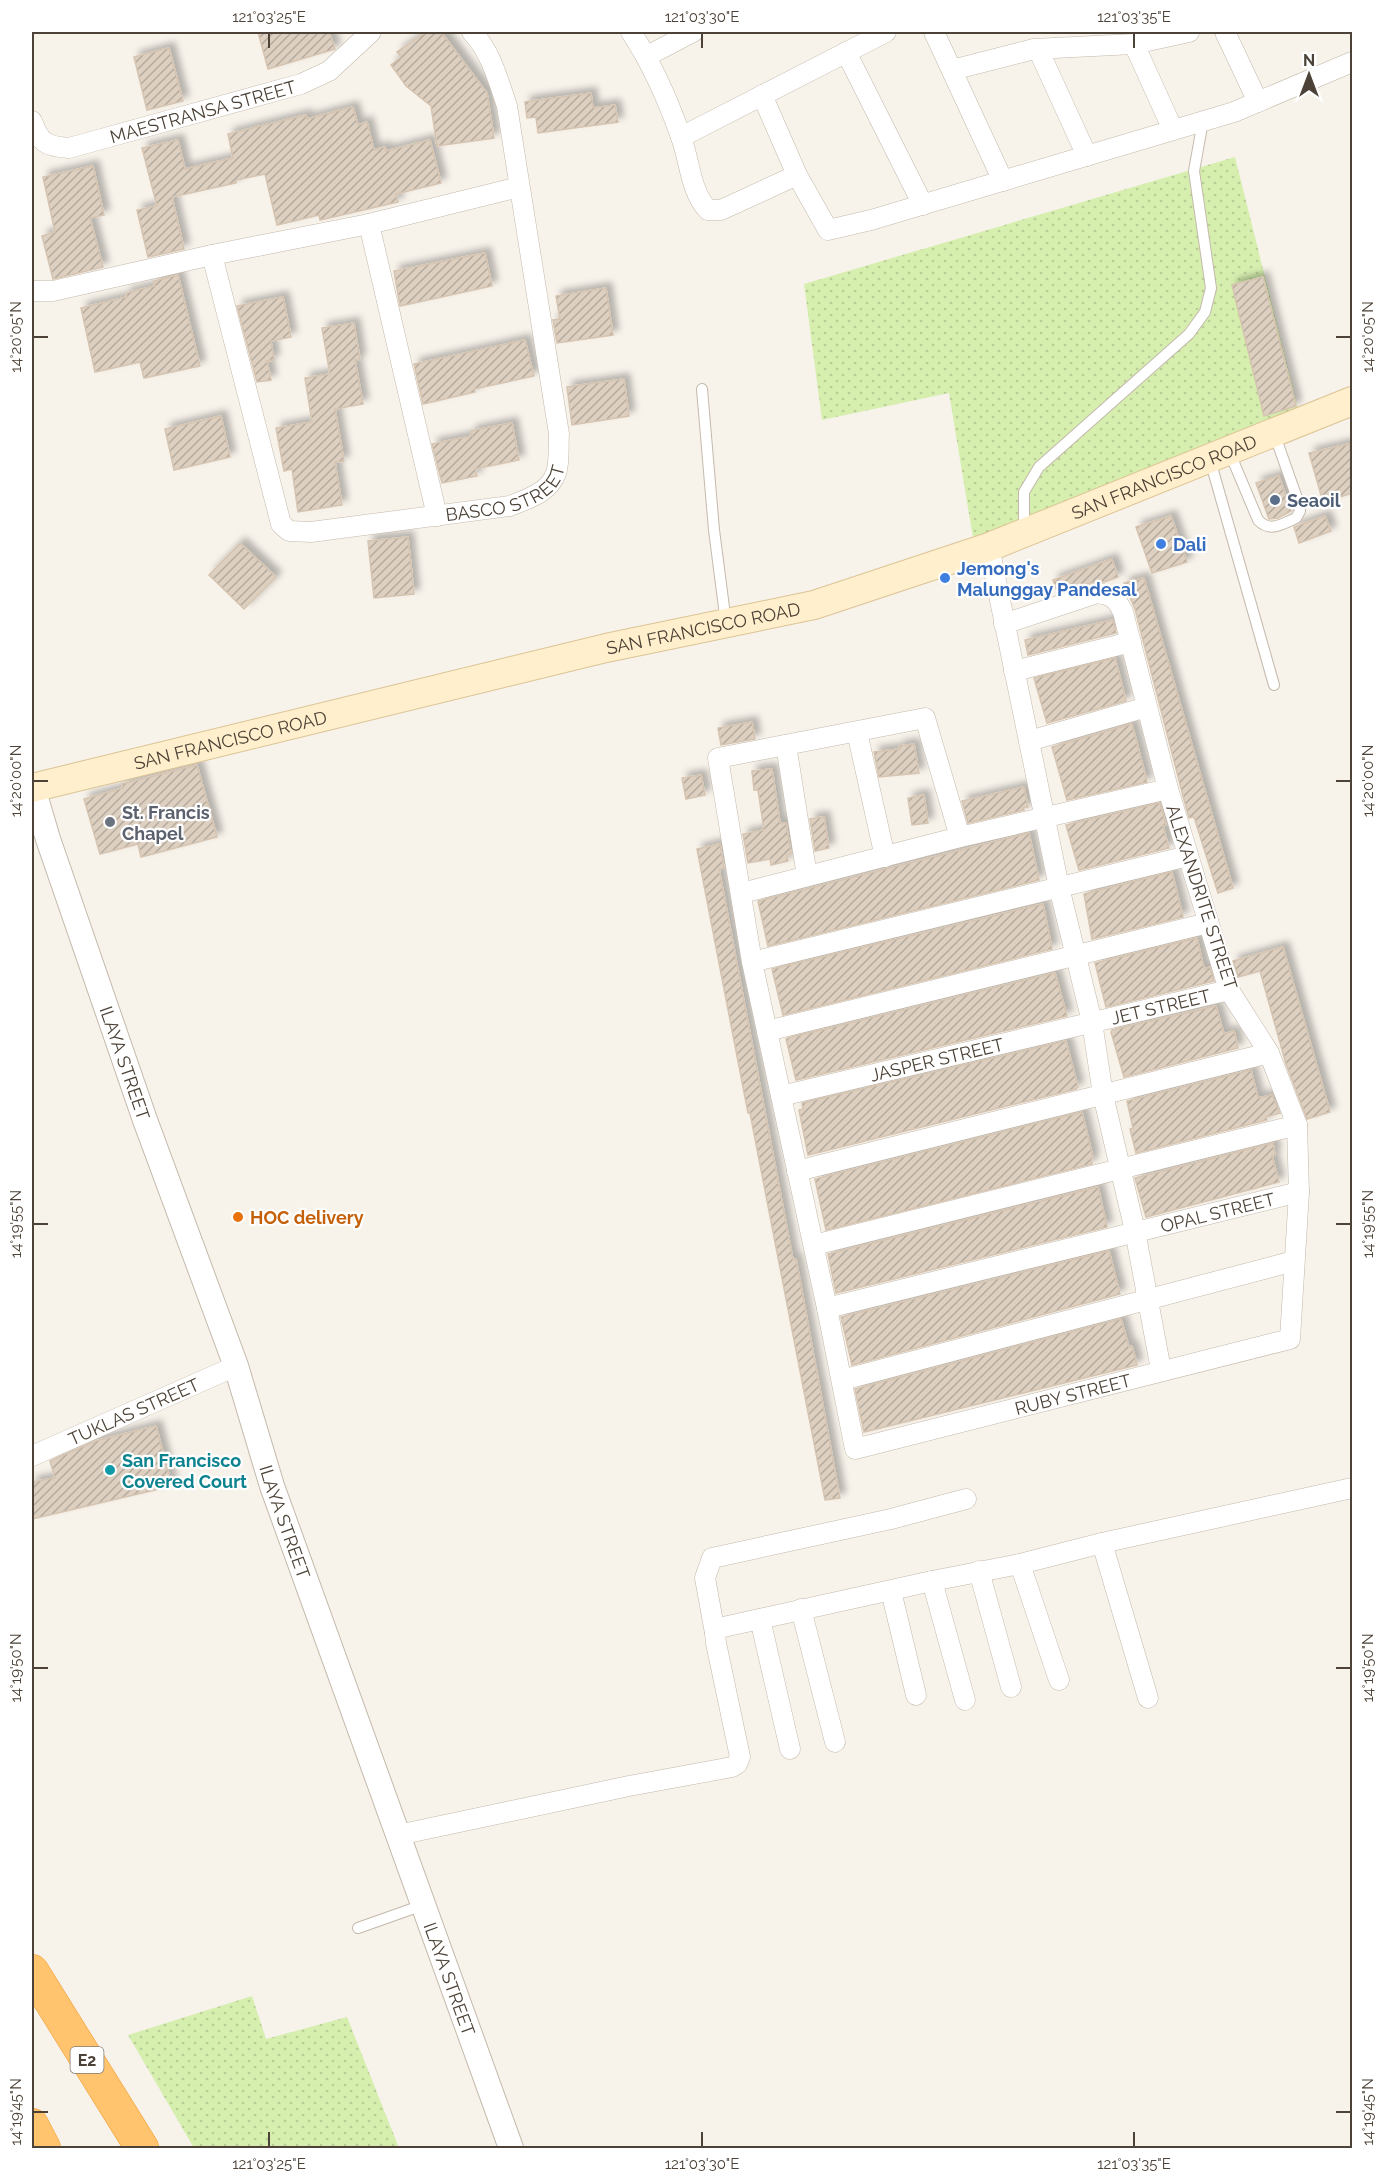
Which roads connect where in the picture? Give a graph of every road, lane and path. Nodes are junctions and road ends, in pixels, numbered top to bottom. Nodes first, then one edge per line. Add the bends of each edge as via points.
1 (371, 32) edge
2 (472, 32) edge
3 (631, 32) edge
4 (693, 32) edge
5 (886, 32) edge
6 (934, 32) edge
7 (1189, 32) edge
8 (1225, 32) edge
9 (1134, 44) junction
10 (1038, 49) junction
11 (846, 52) junction
12 (647, 56) junction
13 (1353, 62) edge
14 (952, 70) junction
15 (762, 95) junction
16 (1258, 102) junction
17 (32, 121) edge
18 (1203, 121) junction
19 (1173, 130) junction
20 (681, 137) junction
21 (1087, 156) junction
22 (797, 175) junction
23 (1003, 181) junction
24 (519, 187) junction
25 (924, 205) junction
26 (369, 224) junction
27 (212, 255) junction
28 (32, 291) edge
29 (702, 389) dead end
30 (1353, 400) edge
31 (1274, 433) junction
32 (1219, 455) junction
33 (437, 516) junction
34 (1024, 533) junction
35 (989, 547) junction
36 (726, 623) junction
37 (1004, 624) junction
38 (1131, 642) junction
39 (1014, 671) junction
40 (1274, 685) dead end
41 (1147, 707) junction
42 (857, 732) junction
43 (1029, 741) junction
44 (786, 745) junction
45 (32, 787) edge
46 (1168, 789) junction
47 (1045, 819) junction
48 (960, 837) junction
49 (1188, 856) junction
50 (885, 857) junction
51 (807, 876) junction
52 (1059, 887) junction
53 (742, 893) junction
54 (1208, 923) junction
55 (1075, 957) junction
56 (752, 962) junction
57 (1229, 990) junction
58 (1092, 1022) junction
59 (767, 1031) junction
60 (1269, 1053) junction
61 (1103, 1095) junction
62 (781, 1096) junction
63 (1297, 1125) junction
64 (1119, 1169) junction
65 (797, 1171) junction
66 (1299, 1192) junction
67 (1135, 1231) junction
68 (814, 1245) junction
69 (1294, 1261) junction
70 (1148, 1299) junction
71 (827, 1308) junction
72 (1290, 1339) joint
73 (236, 1366) junction
74 (1161, 1370) junction
75 (842, 1380) junction
76 (32, 1456) edge
77 (1353, 1488) edge
78 (966, 1499) dead end
79 (1102, 1543) junction
80 (1020, 1564) junction
81 (979, 1571) junction
82 (932, 1581) junction
83 (891, 1591) junction
84 (801, 1609) junction
85 (760, 1619) junction
86 (716, 1633) junction
87 (1059, 1680) dead end
88 (1011, 1687) dead end
89 (916, 1695) dead end
90 (1148, 1698) dead end
91 (965, 1700) dead end
92 (835, 1742) dead end
93 (790, 1749) dead end
94 (398, 1835) junction
95 (424, 1905) junction
96 (358, 1928) dead end
97 (32, 1971) edge
98 (32, 2125) edge
99 (44, 2148) edge
100 (142, 2148) edge
101 (511, 2148) edge

1 - 17 street, MAESTRANSA STREET via 329,71 301,84 69,147 50,147 38,137
2 - 24 street, BASCO STREET via 481,41 507,106
3 - 12 street
4 - 12 street
5 - 11 street
6 - 14 street
7 - 9 street
8 - 16 street
9 - 10 street
9 - 19 street
10 - 14 street
10 - 21 street
11 - 15 street
11 - 25 street
12 - 20 street
13 - 16 street
14 - 23 street
15 - 20 street
15 - 22 street
16 - 18 street
18 - 19 street
18 - 34 lane via 1194,171 1211,288 1205,312 1190,334 1039,467 1024,492
19 - 21 street
20 - 22 street via 699,201 708,210 721,210
21 - 23 street
22 - 25 street via 828,230
23 - 25 street
24 - 26 street
24 - 33 street, BASCO STREET via 559,434 556,473 535,496 510,506
26 - 27 street
26 - 33 street
27 - 28 street via 53,291
27 - 33 street, BASCO STREET via 281,524 289,531 311,532
29 - 36 lane
30 - 31 main road, SAN FRANCISCO ROAD
31 - 32 main road, SAN FRANCISCO ROAD
31 - 32 lane via 1300,511 1296,518 1273,528 1264,527 1258,520
32 - 34 main road, SAN FRANCISCO ROAD
32 - 40 lane
34 - 35 main road, SAN FRANCISCO ROAD
35 - 36 main road, SAN FRANCISCO ROAD via 814,605
35 - 37 street
36 - 45 main road, SAN FRANCISCO ROAD
37 - 38 street, ALEXANDRITE STREET via 1097,592 1117,600
37 - 39 street
38 - 39 street
38 - 41 street, ALEXANDRITE STREET
39 - 43 street
41 - 43 street
41 - 46 street, ALEXANDRITE STREET
42 - 44 street
42 - 48 street via 925,718
42 - 50 street
43 - 47 street
44 - 51 street
44 - 53 street via 718,758
45 - 73 street, ILAYA STREET via 145,1120
46 - 47 street
46 - 49 street, ALEXANDRITE STREET
47 - 48 street
47 - 52 street
48 - 50 street
49 - 52 street
49 - 54 street, ALEXANDRITE STREET
50 - 51 street
51 - 53 street
52 - 55 street
52 - 56 street
53 - 56 street
54 - 55 street
54 - 57 street, ALEXANDRITE STREET
55 - 58 street
55 - 59 street
56 - 59 street
57 - 58 street, JET STREET
57 - 60 street, ALEXANDRITE STREET
58 - 61 street
58 - 62 street, JASPER STREET
59 - 62 street
60 - 61 street
60 - 63 street, ALEXANDRITE STREET
61 - 64 street
61 - 65 street
62 - 65 street
63 - 64 street
63 - 66 street, ALEXANDRITE STREET
64 - 67 street
64 - 68 street
65 - 68 street
66 - 67 street, OPAL STREET
66 - 69 street, ALEXANDRITE STREET
67 - 70 street
67 - 71 street, OPAL STREET
68 - 71 street
69 - 70 street
69 - 72 street, ALEXANDRITE STREET
70 - 74 street
70 - 75 street
71 - 75 street
72 - 74 street, RUBY STREET
73 - 76 street, TUKLAS STREET
73 - 94 street, ILAYA STREET via 272,1486
74 - 75 street, RUBY STREET via 855,1449
77 - 79 street
78 - 86 street via 712,1558 705,1578
79 - 80 street
79 - 90 street
80 - 81 street
80 - 87 street
81 - 82 street
81 - 88 street
82 - 83 street
82 - 91 street
83 - 84 street
83 - 89 street
84 - 85 street
84 - 92 street
85 - 86 street via 720,1628
85 - 93 street
86 - 94 street via 740,1757 737,1764
94 - 95 street, ILAYA STREET
95 - 96 lane
95 - 101 street, ILAYA STREET
97 - 100 highway, E2
98 - 99 highway

